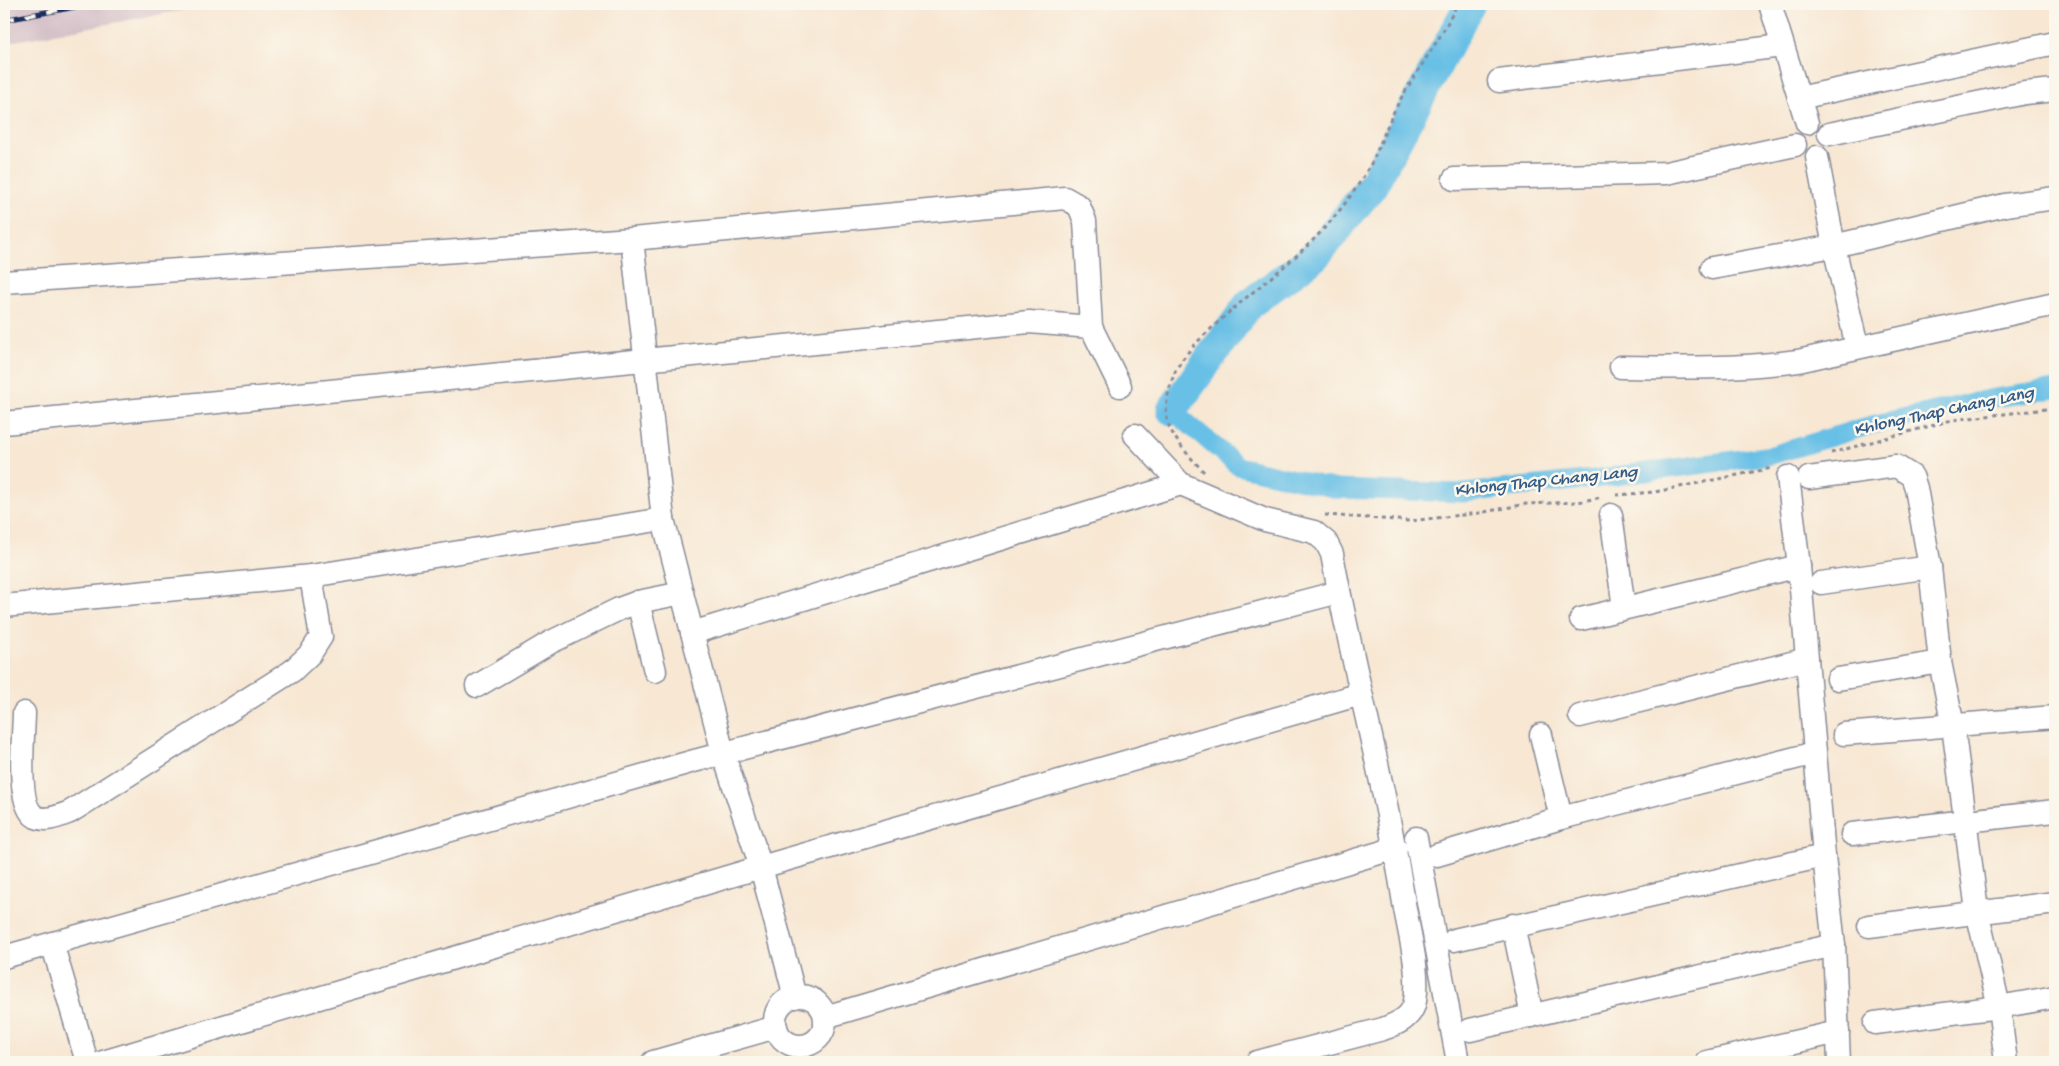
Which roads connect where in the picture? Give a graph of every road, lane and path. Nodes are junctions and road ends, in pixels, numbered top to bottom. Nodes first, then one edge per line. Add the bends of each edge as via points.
1 (1457, 4) edge
2 (1770, 4) edge
3 (2055, 43) edge
4 (1782, 46) junction
5 (1499, 80) dead end
6 (2055, 90) edge
7 (1799, 98) junction
8 (1807, 122) junction
9 (1829, 134) junction
10 (1795, 145) junction
11 (1818, 157) junction
12 (1454, 179) dead end
13 (2055, 198) edge
14 (632, 239) junction
15 (1834, 246) junction
16 (1712, 268) dead end
17 (4, 282) edge
18 (2055, 304) edge
19 (1091, 327) junction
20 (1857, 347) junction
21 (646, 360) junction
22 (1621, 367) dead end
23 (1120, 386) dead end
24 (2055, 408) edge
25 (4, 424) edge
26 (1135, 435) dead end
27 (1829, 454) dead end
28 (1792, 474) junction
29 (1209, 477) dead end
30 (1181, 484) junction
31 (1322, 514) dead end
32 (1611, 516) dead end
33 (663, 519) junction
34 (1799, 566) junction
35 (1930, 567) junction
36 (310, 576) junction
37 (1821, 583) dead end
38 (1339, 592) junction
39 (682, 593) junction
40 (638, 602) junction
41 (4, 606) edge
42 (1624, 608) junction
43 (1581, 619) dead end
44 (692, 632) junction
45 (1807, 659) junction
46 (1940, 662) junction
47 (655, 672) dead end
48 (1838, 679) dead end
49 (477, 686) dead end
50 (1361, 694) junction
51 (24, 713) dead end
52 (1580, 716) dead end
53 (2055, 716) edge
54 (1953, 726) junction
55 (1844, 734) dead end
56 (1541, 735) dead end
57 (723, 753) junction
58 (1815, 753) junction
59 (2055, 810) edge
60 (1561, 818) junction
61 (1966, 820) junction
62 (1852, 834) dead end
63 (1416, 838) dead end
64 (1396, 848) junction
65 (1437, 855) dead end
66 (1824, 856) junction
67 (761, 867) junction
68 (2055, 903) edge
69 (1977, 912) junction
70 (1513, 925) junction
71 (1869, 926) dead end
72 (1454, 940) dead end
73 (52, 943) junction
74 (1834, 945) junction
75 (4, 957) edge
76 (795, 997) junction
77 (2055, 998) edge
78 (1999, 1007) junction
79 (1532, 1016) junction
80 (825, 1017) junction
81 (1875, 1023) dead end
82 (776, 1027) junction
83 (1470, 1030) dead end
84 (1838, 1032) junction
85 (811, 1054) edge
86 (87, 1062) edge
87 (103, 1062) edge
88 (653, 1062) edge
89 (1257, 1062) edge
90 (1458, 1062) edge
91 (1707, 1062) edge
92 (1838, 1062) edge
93 (2006, 1062) edge

1 - 29 path via 1449,24 1389,120 1362,180 1346,201 1309,244 1207,331 1177,368 1170,388 1168,423
2 - 4 street
3 - 7 street
4 - 5 street
4 - 7 street
6 - 9 street via 2025,93
7 - 8 street
8 - 9 street via 1820,124
8 - 10 street via 1796,131
9 - 11 street via 1828,148
10 - 11 street via 1804,156
10 - 12 street via 1666,173
11 - 15 street
13 - 15 street via 2005,205
14 - 17 street
14 - 19 street via 1065,198 1079,206 1085,221
14 - 21 street
15 - 16 street
15 - 20 street
18 - 20 street
19 - 21 street via 1029,322
19 - 23 street
20 - 22 street via 1798,361 1755,366
21 - 25 street
21 - 33 street
24 - 27 path via 1952,420
26 - 30 street
28 - 31 path via 1740,473 1655,492 1626,493 1578,502 1526,504 1410,521
28 - 34 street
28 - 35 street via 1896,466 1906,471 1912,476 1916,488
30 - 38 street via 1264,520 1314,532 1326,542 1332,554
30 - 44 street
32 - 42 street
33 - 36 street
33 - 39 street
34 - 42 street
34 - 45 street
35 - 37 street
35 - 46 street
36 - 41 street
36 - 51 street via 321,637 310,654 292,671 70,812 47,819 36,817 29,810 23,783
38 - 50 street
38 - 57 street
39 - 40 street
39 - 44 street
40 - 47 street
40 - 49 street via 551,642
42 - 43 street
44 - 57 street
45 - 52 street
45 - 58 street
46 - 48 street
46 - 54 street
50 - 64 street
50 - 67 street
53 - 54 street
54 - 55 street
54 - 61 street
56 - 60 street
57 - 67 street
57 - 73 street
58 - 60 street
58 - 66 street
59 - 61 street
60 - 65 street
61 - 62 street
61 - 69 street
63 - 90 street
64 - 80 street
64 - 89 street via 1417,980 1415,1003 1409,1014 1400,1023 1383,1029
66 - 70 street
66 - 74 street
67 - 76 street
67 - 87 street
68 - 69 street
69 - 71 street
69 - 78 street
70 - 72 street
70 - 79 street
73 - 75 street
73 - 86 street
74 - 79 street
74 - 84 street
76 - 80 street via 811,999
76 - 82 street via 782,1005
77 - 78 street
78 - 81 street
78 - 93 street
79 - 83 street
80 - 85 street
82 - 85 street via 785,1041
82 - 88 street
84 - 91 street
84 - 92 street

